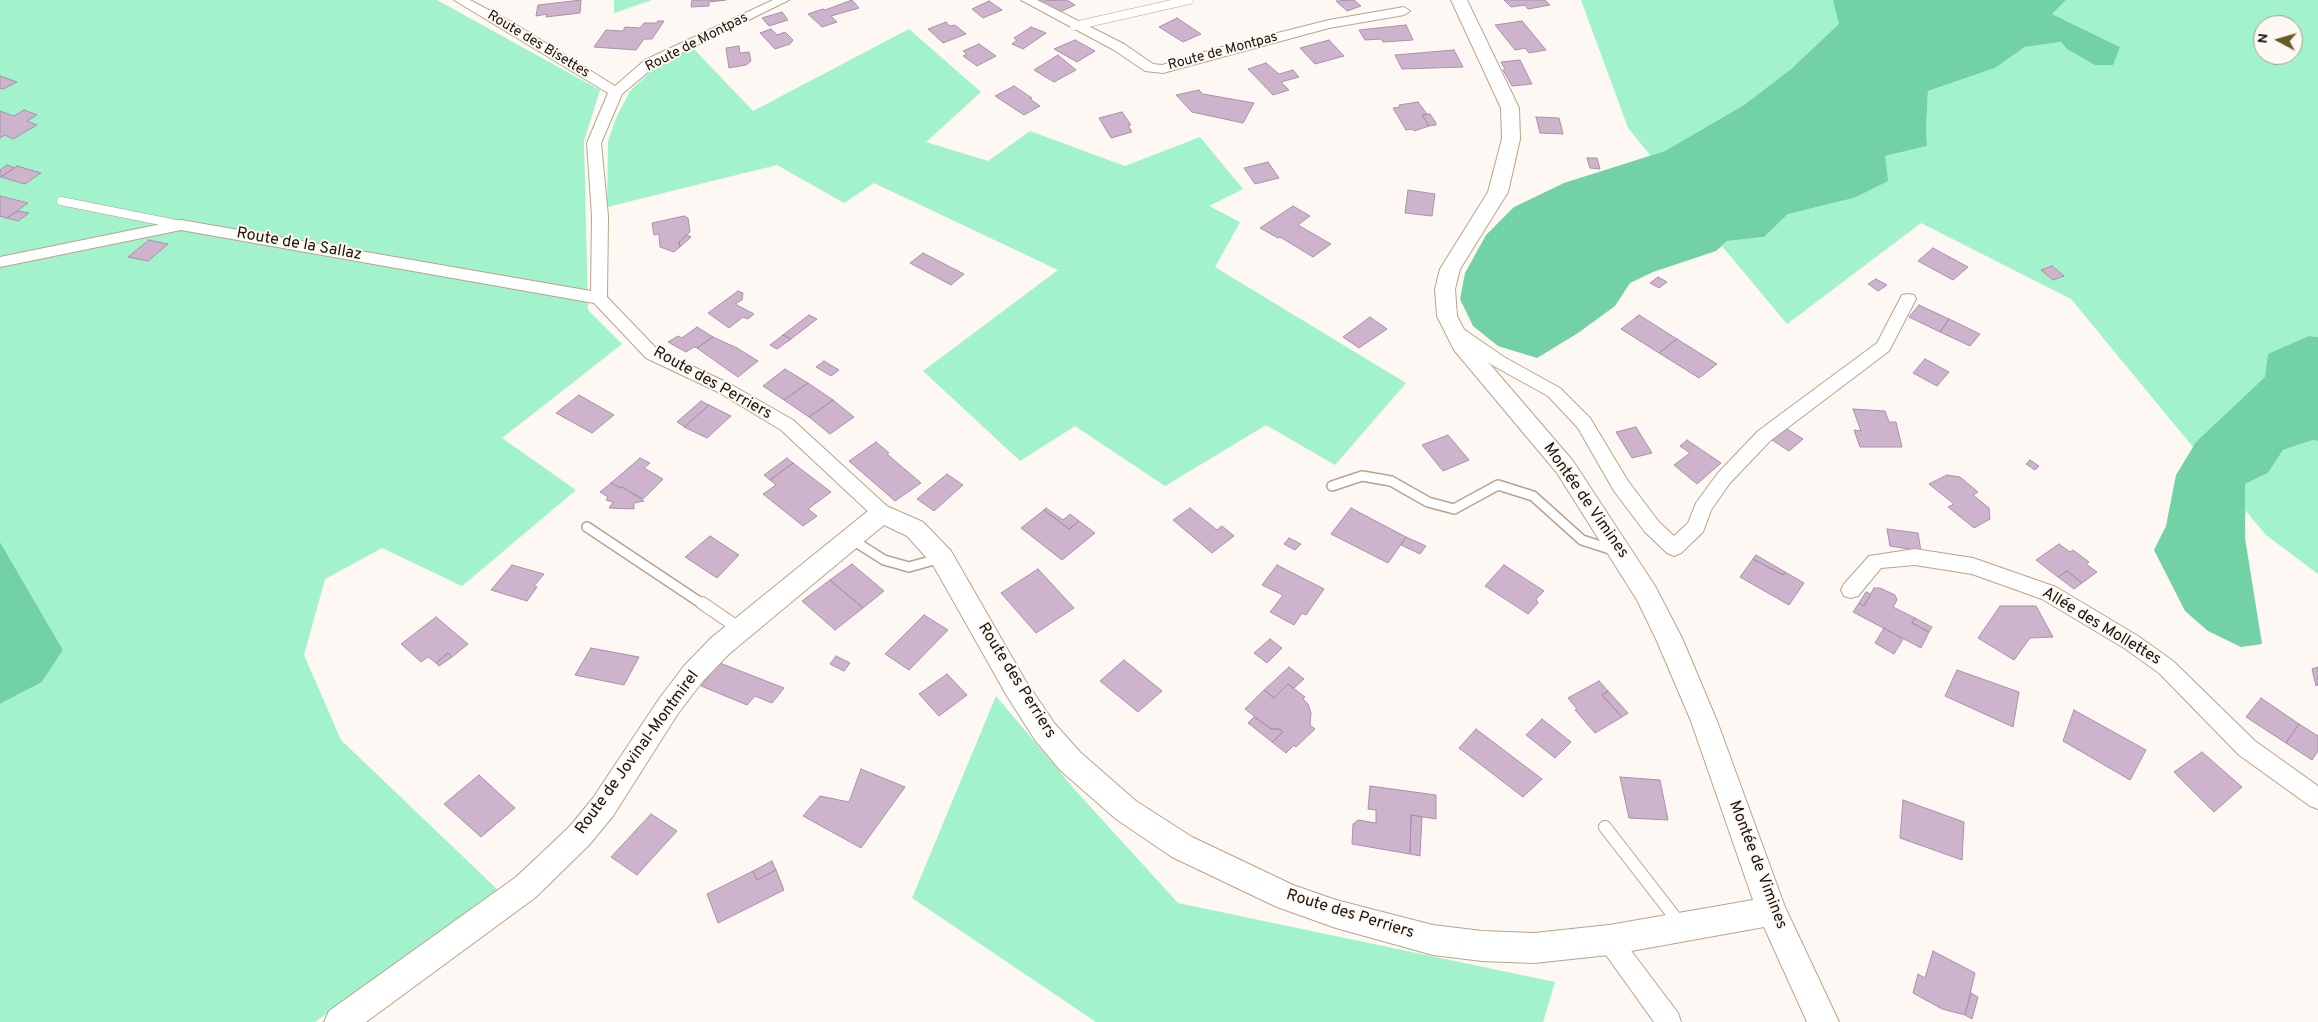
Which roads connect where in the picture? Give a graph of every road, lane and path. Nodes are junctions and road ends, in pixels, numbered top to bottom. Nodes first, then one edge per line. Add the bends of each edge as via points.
1 (460, 0) edge
2 (783, 0) edge
3 (1027, 0) edge
4 (1189, 0) edge
5 (1460, 0) edge
6 (1404, 11) dead end
7 (1074, 26) junction
8 (616, 92) junction
9 (61, 201) dead end
10 (181, 225) junction
11 (0, 262) edge
12 (598, 298) junction
13 (1908, 299) dead end
14 (1453, 330) junction
15 (1332, 486) dead end
16 (882, 513) junction
17 (587, 527) dead end
18 (851, 539) junction
19 (1622, 552) junction
20 (942, 558) junction
21 (1852, 590) dead end
22 (740, 628) junction
23 (2318, 799) edge
24 (1605, 827) dead end
25 (1772, 911) junction
26 (1683, 928) junction
27 (1610, 940) junction
28 (340, 1022) edge
29 (1669, 1022) edge
30 (1823, 1022) edge

1 - 8 street, Route des Bisettes
2 - 8 street, Route de Montpas via 650,63
3 - 7 street, Route de Montpas
4 - 7 lane
5 - 14 street, Montée de Vimines via 1502,88 1512,123 1508,158 1498,192 1450,269 1445,305
6 - 7 street, Route de Montpas via 1329,24 1164,69 1150,68 1119,47
8 - 12 street, Route de Montpas via 594,143 600,216
9 - 10 lane
10 - 11 street, Route de la Sallaz
10 - 12 street, Route de la Sallaz
12 - 16 street, Route des Perriers via 652,354 724,388 787,426
13 - 14 street via 1883,347 1764,436 1724,478 1703,508 1696,527 1674,548 1652,527 1621,486 1584,423 1554,392 1498,361
14 - 19 street, Montée de Vimines via 1564,467
15 - 19 lane via 1362,476 1391,481 1428,502 1454,508 1498,485 1533,496 1582,540
16 - 18 street, Route de Jovinal-Montmirel
16 - 20 street, Route des Perriers via 915,529
17 - 22 lane
18 - 20 lane via 884,560 909,567
18 - 22 street, Route de Jovinal-Montmirel
19 - 25 street, Montée de Vimines via 1669,638 1704,721
20 - 27 street, Route des Perriers via 1016,688 1045,732 1070,761 1126,810 1182,847 1287,897 1433,940 1534,948
21 - 23 street, Allée des Mollettes via 1876,561 1915,557 1974,566 2050,593 2166,667 2247,748
22 - 28 street, Route de Jovinal-Montmirel via 693,674 603,807 557,858 526,887
24 - 26 lane
25 - 26 street, Route des Perriers
25 - 30 street, Montée de Vimines
26 - 27 street, Route des Perriers
27 - 29 street

